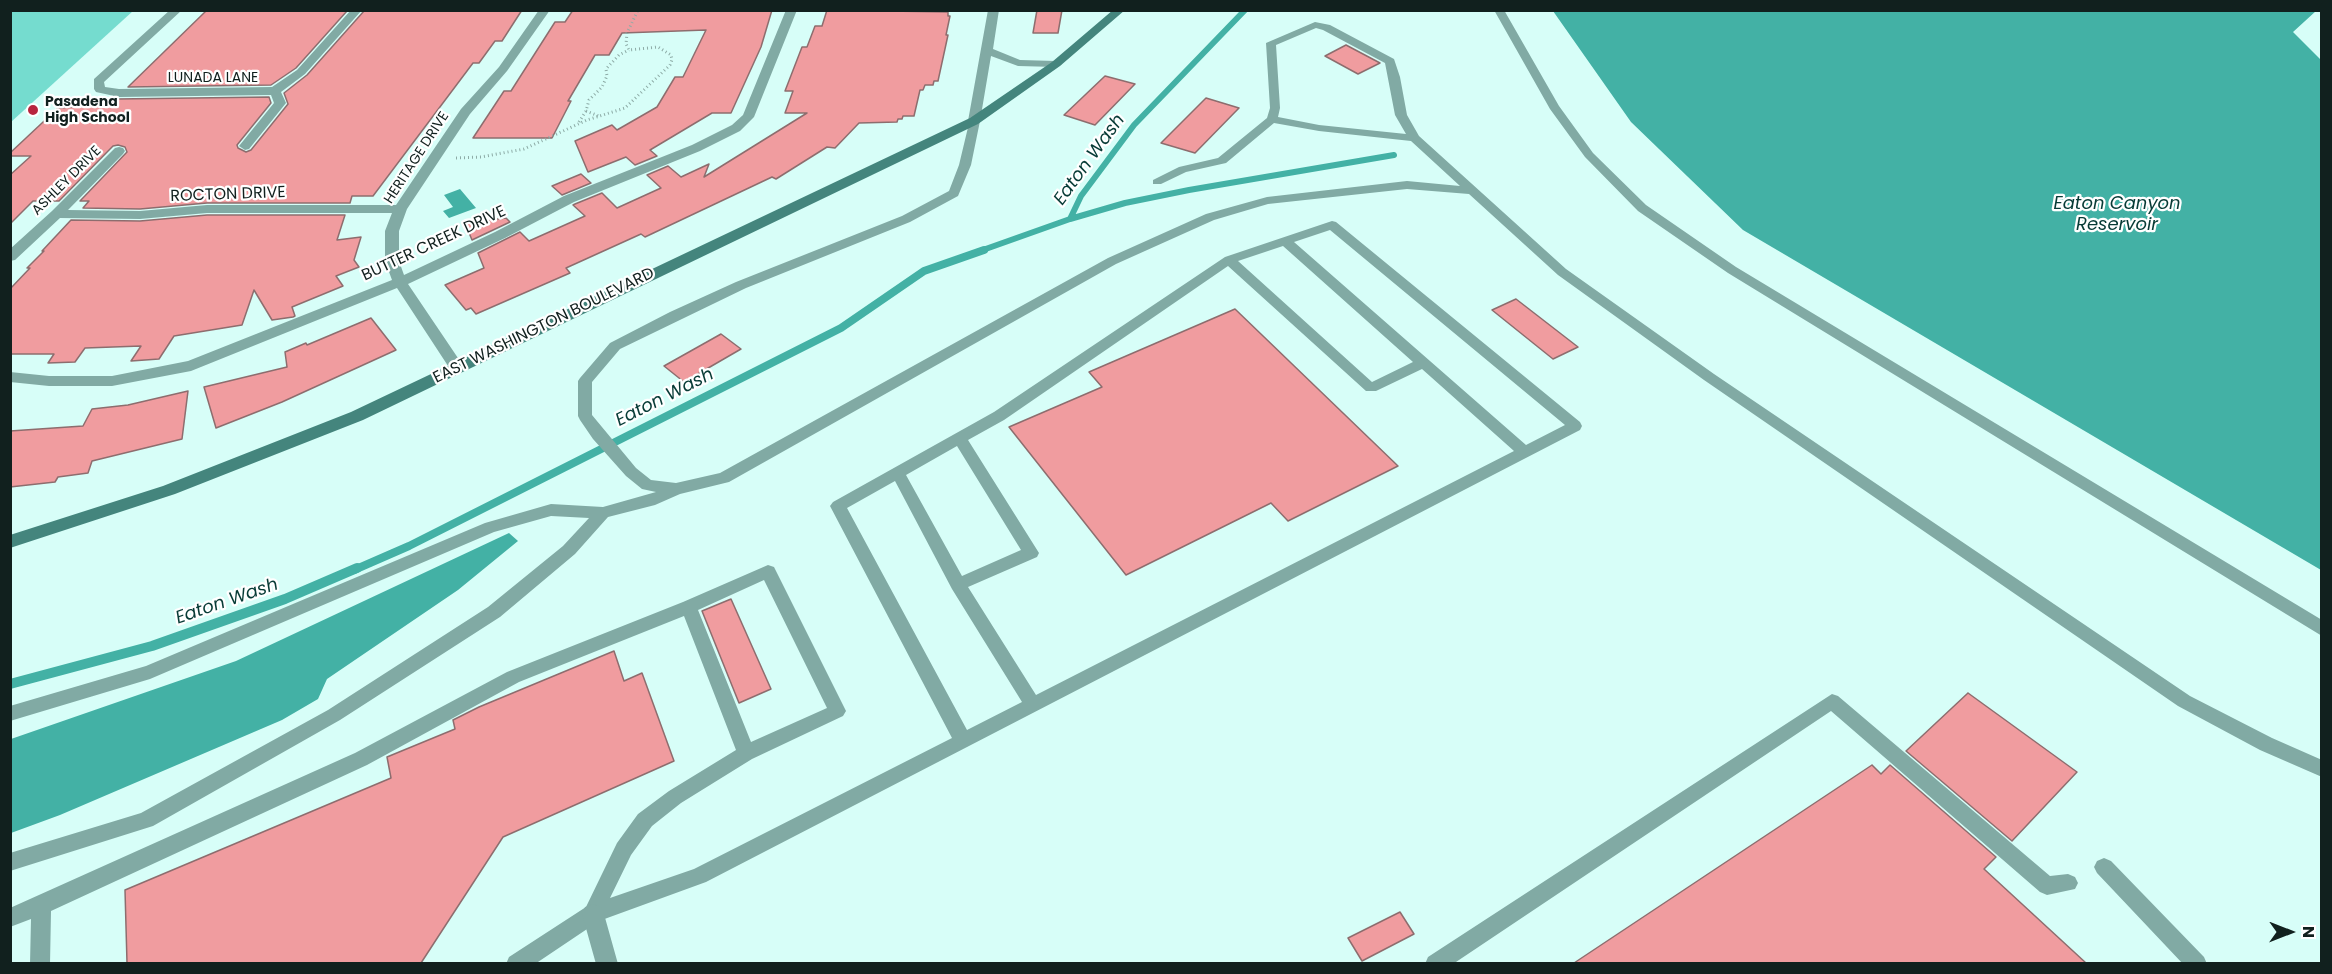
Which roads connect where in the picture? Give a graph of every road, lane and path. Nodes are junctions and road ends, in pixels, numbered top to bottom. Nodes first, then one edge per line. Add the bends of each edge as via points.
1 (177, 10) edge
2 (357, 10) edge
3 (545, 10) edge
4 (638, 10) edge
5 (792, 10) edge
6 (994, 10) edge
7 (1120, 10) edge
8 (1499, 10) edge
9 (629, 50) junction
10 (988, 51) junction
11 (1056, 64) junction
12 (275, 91) junction
13 (586, 111) junction
14 (604, 116) junction
15 (1272, 119) junction
16 (974, 121) junction
17 (578, 124) junction
18 (1414, 138) junction
19 (245, 146) dead end
20 (119, 151) dead end
21 (435, 158) junction
22 (1157, 182) dead end
23 (1472, 191) junction
24 (400, 209) junction
25 (57, 214) junction
26 (1285, 241) junction
27 (10, 257) edge
28 (1228, 260) junction
29 (400, 282) junction
30 (1423, 363) junction
31 (457, 368) junction
32 (10, 377) edge
33 (960, 438) junction
34 (1525, 452) junction
35 (898, 473) junction
36 (676, 489) junction
37 (603, 513) junction
38 (10, 542) edge
39 (958, 584) junction
40 (689, 607) junction
41 (2322, 629) edge
42 (1033, 705) junction
43 (10, 714) edge
44 (963, 741) junction
45 (746, 753) junction
46 (2322, 769) edge
47 (10, 862) edge
48 (2104, 867) dead end
49 (2068, 882) dead end
50 (41, 906) junction
51 (593, 914) junction
52 (10, 918) edge
53 (40, 963) edge
54 (516, 963) edge
55 (607, 963) edge
56 (1435, 963) edge
57 (2197, 963) edge

1 - 12 street, LUNADA LANE via 98,81 100,89 119,93
2 - 12 street, LUNADA LANE via 301,72
3 - 21 street, HERITAGE DRIVE via 503,69 465,112
4 - 9 path via 627,33
5 - 29 street, BUTTER CREEK DRIVE via 748,117 736,128 569,198
6 - 10 street
7 - 11 main road, EAST WASHINGTON BOULEVARD
8 - 41 lane via 1554,107 1588,155 1642,208 1732,270
9 - 13 path via 606,69 605,81 589,100
9 - 14 path via 658,47 672,60 625,108
10 - 11 street via 1018,63
10 - 16 street
11 - 16 main road, EAST WASHINGTON BOULEVARD
12 - 19 street via 280,103
13 - 14 path
13 - 17 path
14 - 17 path
15 - 18 lane
15 - 18 lane via 1275,108 1271,43 1315,25 1390,61 1401,115
15 - 22 lane via 1222,161 1183,170
16 - 31 main road, EAST WASHINGTON BOULEVARD
16 - 36 lane via 965,165 954,193 906,219 732,289 615,346 585,381 585,416 598,435 647,485
17 - 21 path via 524,149 465,159
18 - 23 lane
20 - 25 street, ASHLEY DRIVE
21 - 24 street, HERITAGE DRIVE
23 - 36 lane via 1407,185 1267,201 1210,217 1112,261 724,478
23 - 46 lane via 1562,272 2184,701
24 - 25 street, ROCTON DRIVE
24 - 29 street, HERITAGE DRIVE via 392,231 392,261
25 - 27 street, ASHLEY DRIVE
26 - 28 lane
26 - 30 lane
26 - 34 lane via 1332,225 1575,426
28 - 30 lane via 1371,388
28 - 33 lane via 999,416
29 - 31 street, HERITAGE DRIVE
29 - 32 street, BUTTER CREEK DRIVE via 182,368 112,381
30 - 34 lane
31 - 38 main road, EAST WASHINGTON BOULEVARD via 266,454
33 - 35 lane
33 - 39 lane via 1031,553
34 - 42 lane
35 - 39 lane
35 - 44 lane via 838,506
36 - 37 lane via 650,501
37 - 43 lane via 551,510 490,527 150,672
37 - 47 lane via 569,550 494,612 334,715 146,820
39 - 42 lane
40 - 45 lane
40 - 45 lane via 768,572 837,711
40 - 50 lane via 513,677 361,759
42 - 44 lane
44 - 51 lane via 699,876
45 - 51 lane via 645,820 624,849
48 - 57 lane
49 - 56 lane via 2047,886 1832,701
50 - 52 lane
50 - 53 lane
51 - 54 lane
51 - 55 street

